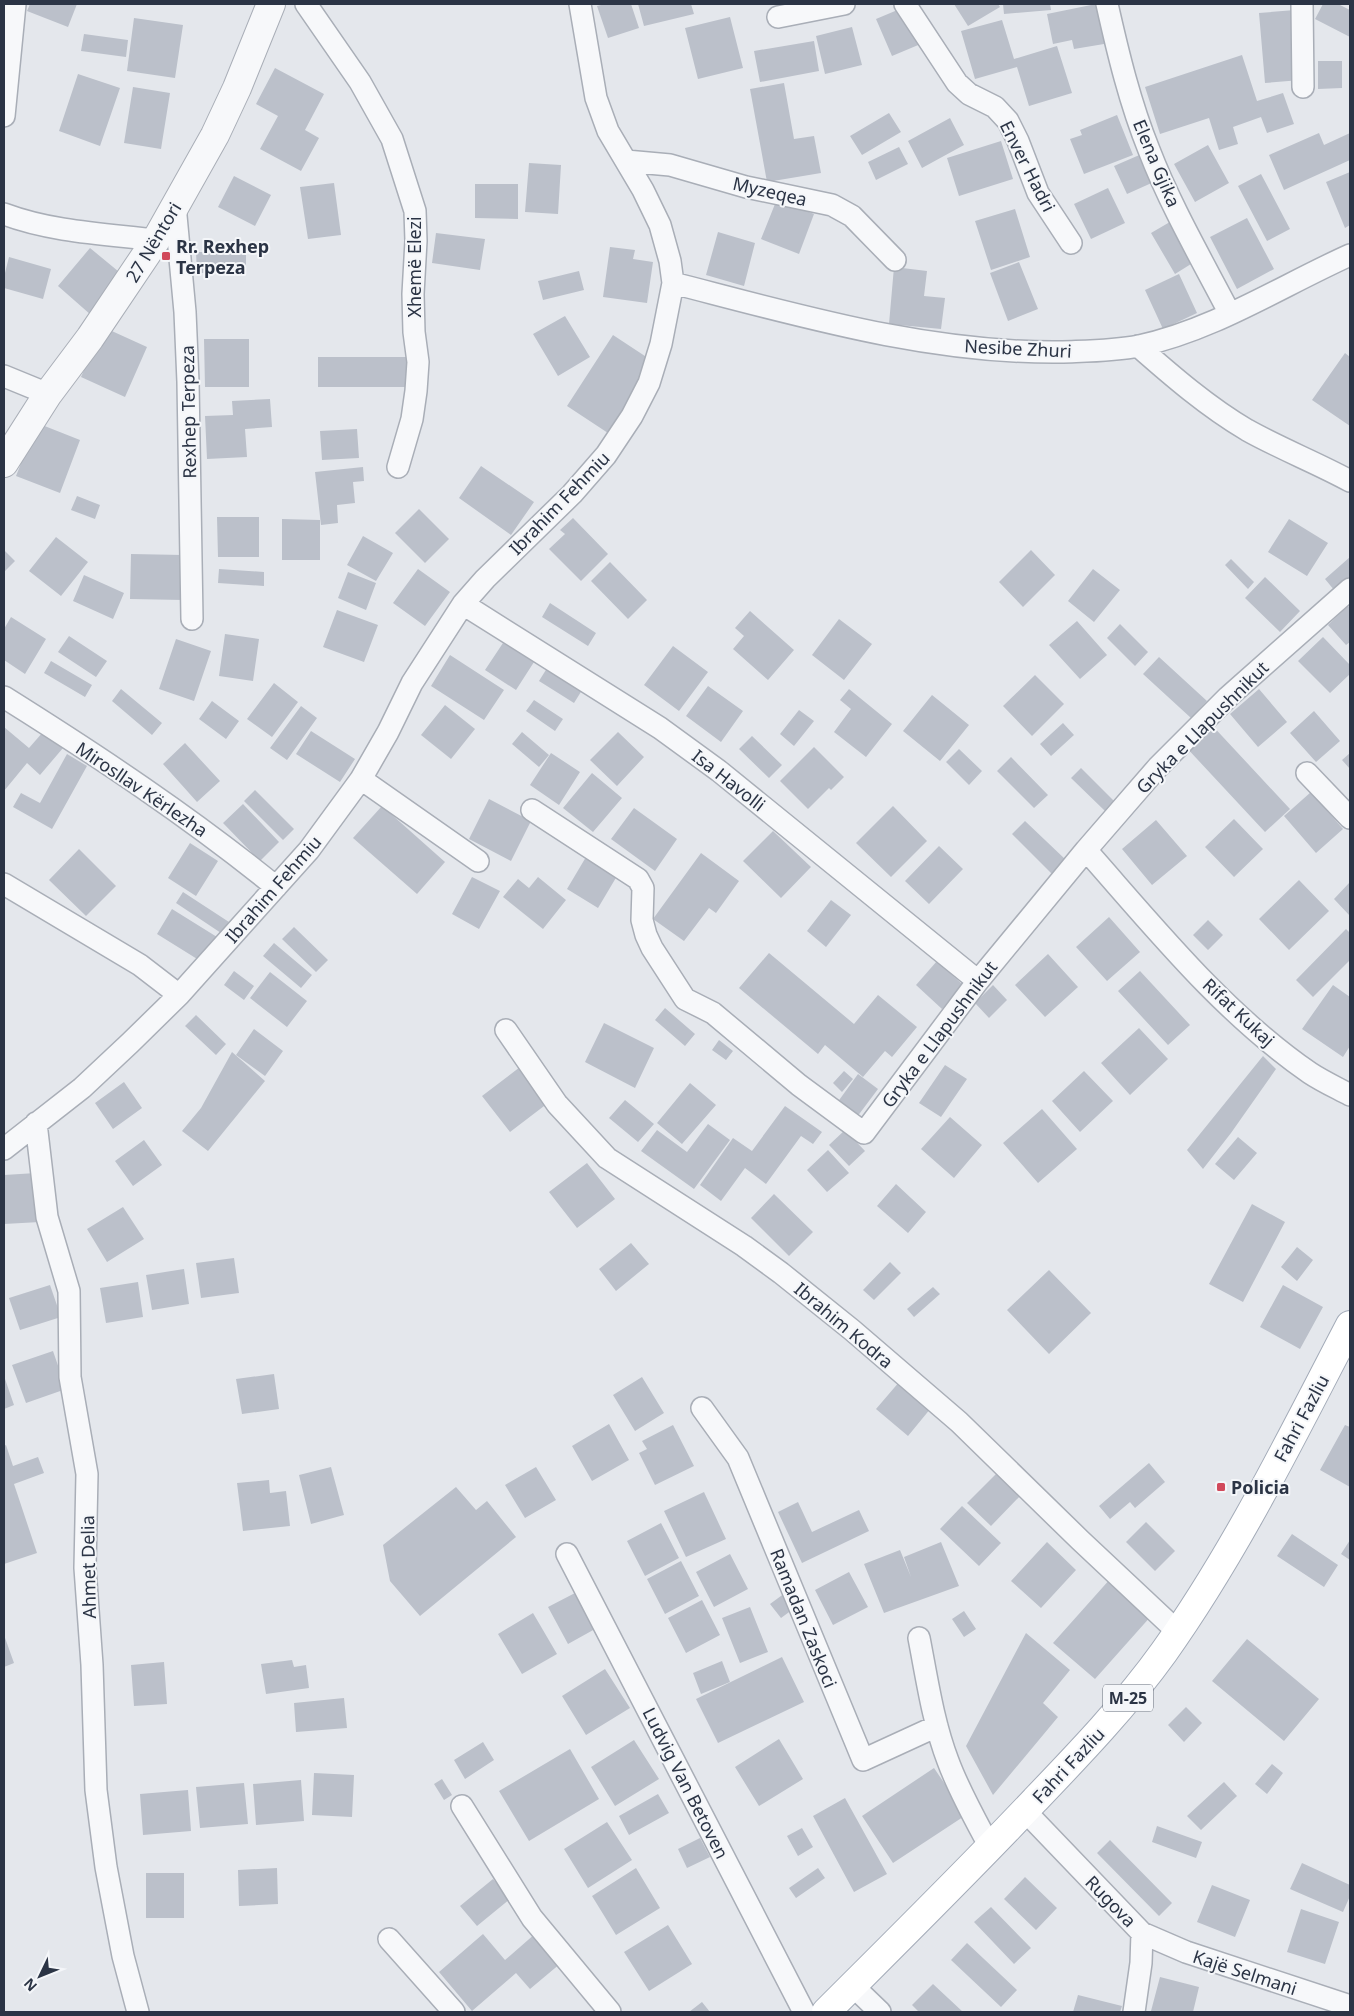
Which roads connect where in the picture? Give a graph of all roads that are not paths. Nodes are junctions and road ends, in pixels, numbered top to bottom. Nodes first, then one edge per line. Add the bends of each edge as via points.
1 (15, 4) edge
2 (306, 4) edge
3 (580, 4) edge
4 (844, 4) edge
5 (905, 4) edge
6 (1107, 4) edge
7 (1302, 4) edge
8 (270, 5) edge
9 (778, 17) dead end
10 (1303, 88) dead end
11 (4, 116) edge
12 (626, 161) junction
13 (175, 206) junction
14 (4, 214) edge
15 (156, 240) junction
16 (1071, 243) dead end
17 (1350, 255) edge
18 (895, 260) dead end
19 (673, 283) junction
20 (1230, 314) junction
21 (1138, 346) junction
22 (4, 376) edge
23 (48, 394) junction
24 (4, 463) edge
25 (398, 467) dead end
26 (1350, 481) edge
27 (1350, 590) edge
28 (463, 604) junction
29 (192, 619) dead end
30 (4, 697) edge
31 (1307, 773) dead end
32 (361, 779) junction
33 (532, 810) dead end
34 (1350, 818) edge
35 (1086, 850) junction
36 (478, 861) dead end
37 (4, 884) edge
38 (276, 888) junction
39 (978, 981) junction
40 (179, 995) junction
41 (506, 1030) dead end
42 (1350, 1095) edge
43 (36, 1122) junction
44 (4, 1149) edge
45 (1350, 1325) edge
46 (702, 1408) dead end
47 (567, 1554) dead end
48 (1178, 1632) junction
49 (919, 1638) dead end
50 (937, 1726) junction
51 (462, 1806) dead end
52 (1025, 1811) junction
53 (990, 1847) junction
54 (1142, 1933) junction
55 (389, 1939) dead end
56 (852, 1986) junction
57 (1350, 2006) edge
58 (138, 2012) edge
59 (454, 2012) edge
60 (610, 2012) edge
61 (804, 2012) edge
62 (826, 2012) edge
63 (880, 2012) edge
64 (1134, 2012) edge

1 - 11 street
2 - 25 street, Xhemë Elezi via 360,82 392,139 415,211 413,294 418,362 412,419
3 - 12 street, Ibrahim Fehmiu via 596,98 608,131
4 - 9 street
5 - 16 street, Enver Hadri via 957,83 969,94 995,107 1008,121 1038,193
6 - 20 street, Elena Gjika via 1130,96 1148,150
7 - 10 street
8 - 13 street, 27 Nëntori via 219,127
12 - 18 street, Myzeqea via 670,165 746,187 832,205 852,216
12 - 19 street, Ibrahim Fehmiu via 660,225
13 - 15 street, 27 Nëntori
13 - 29 street, Rexhep Terpeza via 186,312
14 - 15 street via 55,227
15 - 23 street, 27 Nëntori
17 - 20 street, Nesibe Zhuri
19 - 21 street, Nesibe Zhuri via 868,332 934,343 1044,352
19 - 28 street, Ibrahim Fehmiu via 661,344 649,383 632,416 606,455 572,494
20 - 21 street, Nesibe Zhuri
21 - 26 street via 1196,394 1247,430
22 - 23 street
23 - 24 street, 27 Nëntori
27 - 35 street, Gryka e Llapushnikut via 1221,704 1158,767
28 - 32 street, Ibrahim Fehmiu via 412,683
28 - 39 street, Isa Havolli via 644,718 719,770
30 - 38 street, Mirosllav Kërlezha via 223,844
31 - 34 street
32 - 36 street
32 - 38 street, Ibrahim Fehmiu via 309,850
33 - 39 street, Gryka e Llapushnikut via 638,879 643,888 642,920 646,935 685,999 713,1013 798,1085 864,1133
35 - 39 street, Gryka e Llapushnikut
35 - 42 street, Rifat Kukaj via 1196,972 1271,1044 1312,1074
37 - 40 street via 140,964
38 - 40 street, Ibrahim Fehmiu
40 - 43 street, Ibrahim Fehmiu via 82,1088
41 - 48 street, Ibrahim Kodra via 558,1104 607,1158 744,1246 852,1330 959,1422
43 - 44 street, Ibrahim Fehmiu
43 - 58 street, Ahmet Delia via 47,1217 69,1291 70,1378 87,1474 85,1568 96,1790 116,1920
45 - 48 main road, Fahri Fazliu / M-25 via 1253,1511
46 - 50 street, Ramadan Zaskoci via 738,1458 863,1760
47 - 61 street, Ludvig Van Betoven
48 - 52 main road, Fahri Fazliu / M-25 via 1093,1739
49 - 50 street
50 - 53 street via 947,1760
51 - 60 street via 532,1918
52 - 53 main road, Fahri Fazliu / M-25
52 - 54 street, Rugova
53 - 56 main road, Fahri Fazliu / M-25
54 - 57 street, Kajë Selmani via 1186,1952
54 - 64 street, Rugova
55 - 59 street
56 - 62 main road, Fahri Fazliu / M-25
56 - 63 street

